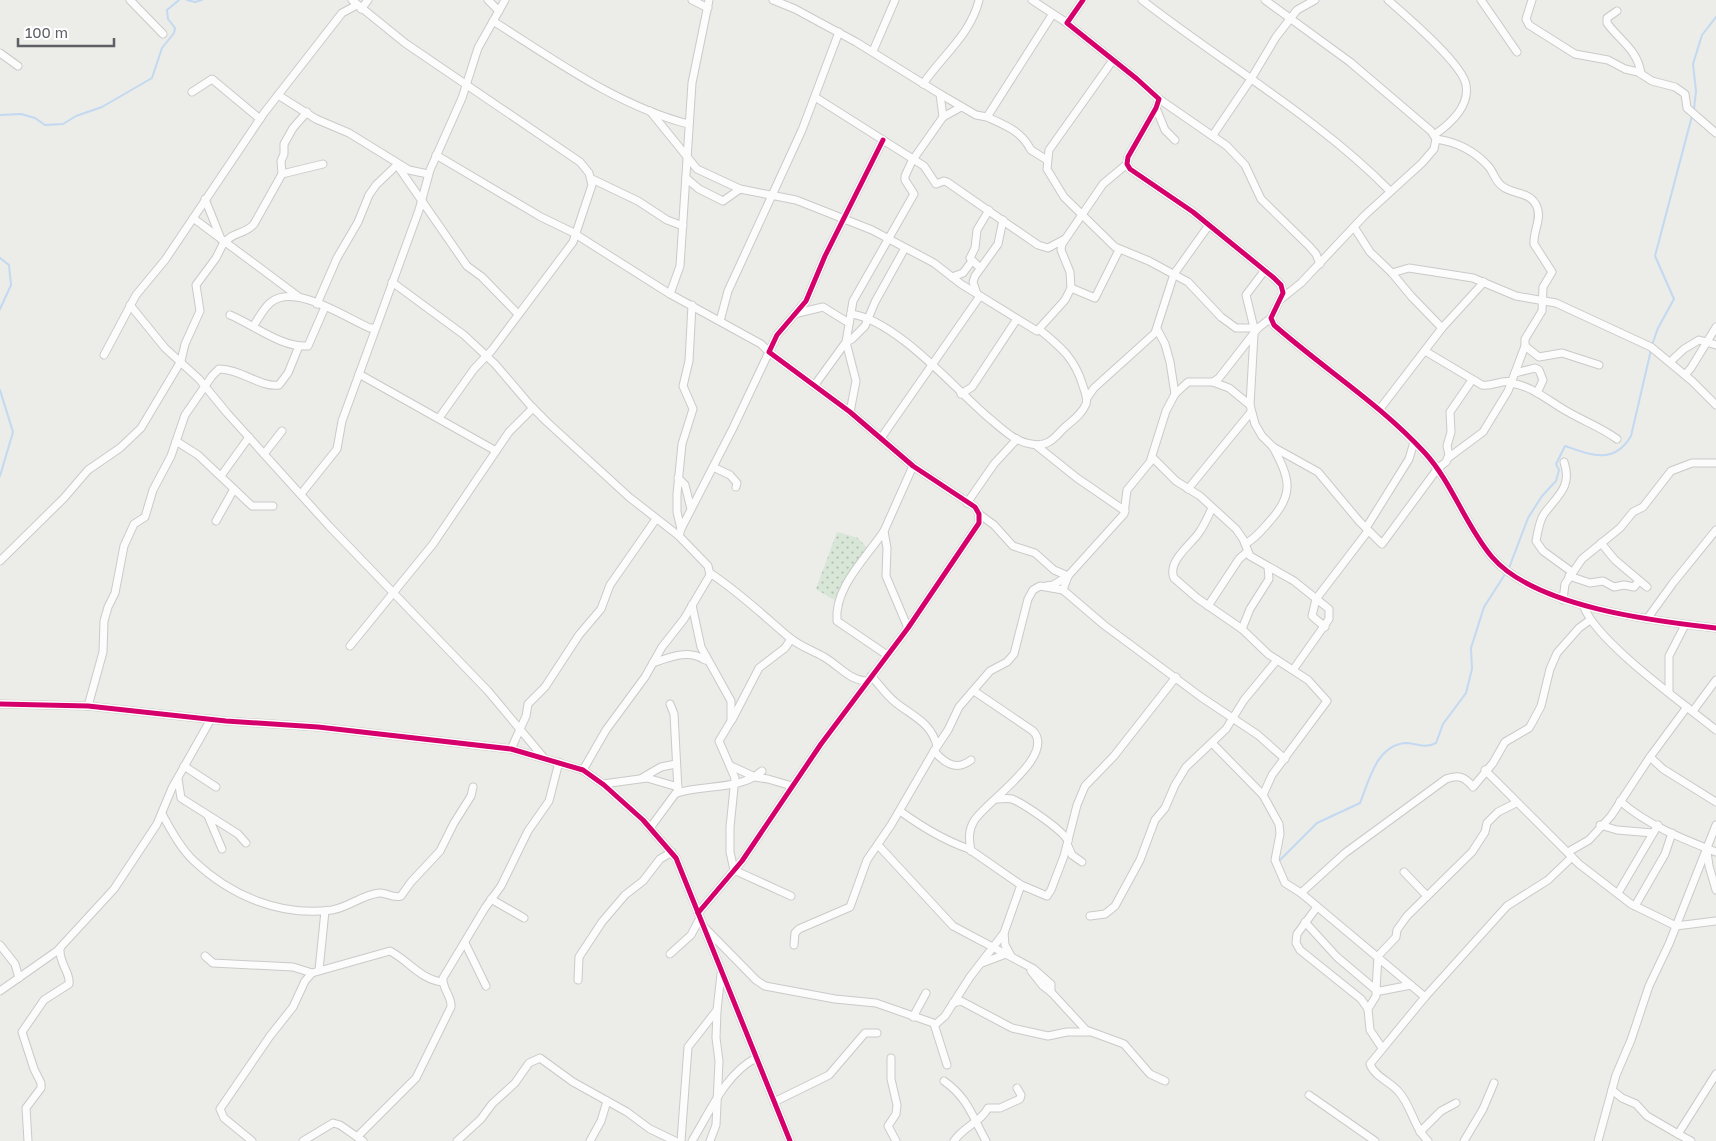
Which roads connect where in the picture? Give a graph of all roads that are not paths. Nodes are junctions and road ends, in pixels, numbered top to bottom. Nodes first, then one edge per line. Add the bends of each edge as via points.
1 (130, 0) edge
2 (368, 0) edge
3 (488, 0) edge
4 (505, 0) edge
5 (692, 0) edge
6 (773, 0) edge
7 (895, 0) edge
8 (979, 0) edge
9 (1032, 0) edge
10 (1083, 0) edge
11 (1142, 0) edge
12 (1265, 0) edge
13 (1315, 0) edge
14 (1388, 0) edge
15 (1481, 0) edge
16 (1532, 0) edge
17 (782, 2) edge
18 (708, 4) edge
19 (356, 5) edge
20 (499, 11) junction
21 (1617, 11) dead end
22 (1052, 15) junction
23 (1290, 18) junction
24 (493, 22) junction
25 (1067, 23) junction
26 (839, 32) junction
27 (163, 34) dead end
28 (872, 51) junction
29 (1517, 52) dead end
30 (0, 53) edge
31 (1113, 60) junction
32 (18, 66) dead end
33 (1641, 74) junction
34 (1251, 79) junction
35 (466, 84) junction
36 (923, 84) junction
37 (192, 92) dead end
38 (940, 94) junction
39 (278, 95) junction
40 (815, 97) junction
41 (1158, 99) junction
42 (832, 106) junction
43 (961, 107) junction
44 (811, 108) junction
45 (1156, 108) junction
46 (650, 111) junction
47 (307, 112) junction
48 (943, 117) junction
49 (987, 117) junction
50 (260, 119) junction
51 (688, 124) junction
52 (1716, 133) edge
53 (1213, 135) junction
54 (1435, 137) junction
55 (883, 140) junction
56 (1175, 140) dead end
57 (921, 149) junction
58 (904, 152) junction
59 (436, 155) junction
60 (687, 159) junction
61 (1047, 160) junction
62 (912, 161) junction
63 (323, 164) dead end
64 (397, 164) junction
65 (1127, 164) junction
66 (282, 174) junction
67 (428, 174) junction
68 (686, 178) junction
69 (592, 179) junction
70 (740, 189) junction
71 (1390, 191) junction
72 (771, 194) junction
73 (205, 199) junction
74 (421, 200) junction
75 (989, 210) junction
76 (1082, 215) junction
77 (193, 218) junction
78 (844, 218) junction
79 (1003, 220) junction
80 (1209, 225) junction
81 (683, 226) junction
82 (1354, 227) junction
83 (577, 235) junction
84 (1069, 236) junction
85 (890, 239) junction
86 (223, 241) junction
87 (905, 248) junction
88 (1119, 250) junction
89 (972, 261) junction
90 (1320, 264) junction
91 (980, 268) junction
92 (1265, 270) junction
93 (1392, 273) junction
94 (1174, 274) junction
95 (952, 277) junction
96 (392, 282) junction
97 (973, 282) junction
98 (1484, 282) junction
99 (1071, 288) junction
100 (670, 294) junction
101 (979, 295) junction
102 (299, 297) junction
103 (1281, 299) junction
104 (1543, 300) junction
105 (317, 304) junction
106 (130, 305) junction
107 (692, 305) junction
108 (325, 307) junction
109 (798, 313) junction
110 (230, 314) dead end
111 (518, 314) junction
112 (851, 314) junction
113 (1271, 318) junction
114 (868, 319) junction
115 (1017, 319) junction
116 (720, 321) junction
117 (849, 324) junction
118 (254, 326) junction
119 (1716, 327) edge
120 (375, 328) junction
121 (1442, 328) junction
122 (1157, 329) junction
123 (1040, 330) junction
124 (1255, 330) junction
125 (1706, 341) junction
126 (846, 342) junction
127 (1716, 345) edge
128 (299, 346) junction
129 (1525, 346) junction
130 (1425, 351) junction
131 (769, 352) junction
132 (104, 355) dead end
133 (486, 356) junction
134 (181, 361) junction
135 (1670, 362) junction
136 (933, 364) junction
137 (1599, 365) dead end
138 (1515, 373) junction
139 (359, 374) junction
140 (1685, 375) junction
141 (1472, 380) junction
142 (1213, 382) junction
143 (1512, 382) junction
144 (814, 386) junction
145 (205, 387) junction
146 (1537, 393) junction
147 (961, 394) junction
148 (1175, 394) junction
149 (1087, 398) junction
150 (1716, 406) edge
151 (533, 408) junction
152 (1250, 408) junction
153 (1379, 410) junction
154 (850, 412) junction
155 (439, 418) junction
156 (282, 431) dead end
157 (249, 437) junction
158 (881, 438) junction
159 (1017, 439) junction
160 (1617, 439) dead end
161 (176, 441) junction
162 (1414, 442) junction
163 (1037, 445) junction
164 (1273, 447) junction
165 (496, 451) junction
166 (264, 454) junction
167 (1152, 457) junction
168 (1448, 458) junction
169 (1564, 462) dead end
170 (1716, 463) edge
171 (913, 466) junction
172 (713, 467) junction
173 (1438, 468) junction
174 (925, 472) junction
175 (221, 476) junction
176 (678, 478) junction
177 (906, 483) junction
178 (685, 485) junction
179 (736, 487) dead end
180 (234, 489) junction
181 (1188, 489) junction
182 (700, 492) junction
183 (301, 494) junction
184 (967, 503) junction
185 (273, 506) dead end
186 (1212, 508) junction
187 (692, 509) junction
188 (1125, 511) junction
189 (979, 514) junction
190 (656, 519) junction
191 (216, 521) dead end
192 (1367, 529) junction
193 (1716, 530) edge
194 (884, 531) junction
195 (680, 532) junction
196 (1601, 543) junction
197 (1246, 544) junction
198 (1248, 552) junction
199 (0, 561) edge
200 (1268, 567) junction
201 (710, 573) junction
202 (1571, 574) junction
203 (1068, 576) junction
204 (1640, 581) junction
205 (1045, 586) junction
206 (1647, 587) dead end
207 (1063, 590) junction
208 (394, 592) junction
209 (1316, 599) junction
210 (1563, 600) junction
211 (692, 605) junction
212 (1208, 606) junction
213 (1584, 607) junction
214 (1647, 619) junction
215 (1590, 620) junction
216 (1685, 625) junction
217 (1325, 627) junction
218 (908, 628) junction
219 (1716, 628) edge
220 (1242, 629) junction
221 (791, 639) junction
222 (350, 646) dead end
223 (887, 655) junction
224 (1277, 660) junction
225 (708, 662) junction
226 (653, 663) junction
227 (1294, 670) junction
228 (1176, 677) junction
229 (869, 679) junction
230 (1716, 680) edge
231 (974, 691) junction
232 (1669, 692) junction
233 (731, 701) junction
234 (0, 704) edge
235 (670, 704) dead end
236 (88, 706) junction
237 (1690, 709) junction
238 (736, 713) junction
239 (1232, 717) junction
240 (211, 719) junction
241 (731, 721) junction
242 (519, 729) junction
243 (930, 729) junction
244 (948, 730) junction
245 (1716, 730) edge
246 (1212, 743) junction
247 (935, 748) junction
248 (511, 749) junction
249 (1650, 757) junction
250 (544, 758) junction
251 (1285, 759) junction
252 (971, 760) dead end
253 (559, 762) junction
254 (676, 764) junction
255 (184, 766) junction
256 (732, 766) junction
257 (583, 770) junction
258 (1485, 770) junction
259 (762, 771) dead end
260 (178, 777) junction
261 (641, 778) junction
262 (755, 778) junction
263 (603, 784) junction
264 (735, 784) junction
265 (473, 786) dead end
266 (792, 786) junction
267 (216, 787) dead end
268 (678, 790) junction
269 (1263, 795) junction
270 (996, 800) junction
271 (1620, 801) junction
272 (1716, 802) edge
273 (1516, 803) junction
274 (900, 811) junction
275 (162, 814) junction
276 (208, 816) junction
277 (1600, 825) junction
278 (1658, 825) junction
279 (1716, 825) edge
280 (650, 828) junction
281 (1653, 833) junction
282 (1672, 834) junction
283 (968, 837) junction
284 (246, 843) dead end
285 (1068, 844) junction
286 (878, 845) junction
287 (960, 847) junction
288 (222, 849) dead end
289 (1707, 849) junction
290 (971, 850) junction
291 (672, 852) junction
292 (1716, 852) edge
293 (1570, 854) junction
294 (1082, 862) dead end
295 (734, 870) junction
296 (1404, 872) dead end
297 (1021, 886) junction
298 (1716, 890) edge
299 (1301, 893) junction
300 (1618, 893) junction
301 (791, 896) dead end
302 (1427, 896) junction
303 (491, 899) junction
304 (1635, 906) junction
305 (1317, 907) junction
306 (324, 911) junction
307 (699, 916) junction
308 (1090, 916) dead end
309 (524, 918) dead end
310 (1716, 921) edge
311 (1305, 922) junction
312 (1676, 926) junction
313 (704, 927) junction
314 (1004, 933) junction
315 (465, 943) junction
316 (0, 945) edge
317 (794, 945) dead end
318 (994, 946) junction
319 (60, 949) junction
320 (670, 954) dead end
321 (1006, 954) junction
322 (205, 956) dead end
323 (1378, 956) junction
324 (1014, 960) junction
325 (981, 963) junction
326 (319, 970) junction
327 (722, 971) junction
328 (312, 973) junction
329 (19, 978) junction
330 (578, 980) dead end
331 (442, 982) junction
332 (1411, 985) junction
333 (486, 986) dead end
334 (1376, 990) junction
335 (0, 991) edge
336 (926, 993) dead end
337 (1425, 997) junction
338 (952, 1004) junction
339 (717, 1010) junction
340 (1368, 1010) junction
341 (913, 1017) junction
342 (934, 1024) junction
343 (1089, 1032) junction
344 (877, 1033) dead end
345 (1382, 1048) junction
346 (756, 1058) junction
347 (891, 1058) dead end
348 (947, 1065) dead end
349 (1715, 1079) edge
350 (944, 1081) dead end
351 (1165, 1081) dead end
352 (1494, 1083) dead end
353 (1017, 1088) dead end
354 (1612, 1090) junction
355 (1309, 1095) dead end
356 (606, 1101) junction
357 (716, 1101) junction
358 (774, 1102) junction
359 (1456, 1103) dead end
360 (975, 1121) junction
361 (1420, 1132) junction
362 (1678, 1134) junction
363 (360, 1139) edge
364 (28, 1141) edge
365 (252, 1141) edge
366 (304, 1141) edge
367 (457, 1141) edge
368 (590, 1141) edge
369 (675, 1141) edge
370 (681, 1141) edge
371 (692, 1141) edge
372 (710, 1141) edge
373 (790, 1141) edge
374 (896, 1141) edge
375 (954, 1141) edge
376 (986, 1141) edge
377 (1375, 1141) edge
378 (1428, 1141) edge
379 (1464, 1141) edge
380 (1598, 1141) edge
381 (1690, 1141) edge

1 - 27 street
2 - 19 street
3 - 20 street
4 - 20 street
5 - 18 street
6 - 17 street
7 - 28 street
8 - 36 street via 964,34
9 - 22 street
10 - 25 street
11 - 34 street
12 - 23 street
13 - 23 street
14 - 54 street via 1422,30 1459,72 1466,86 1459,112
15 - 29 street
16 - 33 street via 1526,19 1529,25 1575,54 1608,60
17 - 26 street
18 - 51 street via 692,83
19 - 35 street via 404,43
19 - 39 street via 342,13
20 - 24 street
21 - 33 street via 1607,18 1607,23 1631,49 1639,62
22 - 25 street
22 - 49 street
23 - 34 street
23 - 54 street via 1380,86
24 - 35 street via 478,48
24 - 46 street via 595,86
25 - 31 street
26 - 28 street
26 - 40 street
28 - 36 street
30 - 32 street
31 - 41 street
31 - 61 street via 1055,140
33 - 52 street via 1683,91 1687,108
34 - 53 street
34 - 71 street via 1340,147
35 - 59 street via 459,107
35 - 69 street via 580,162
36 - 38 street
37 - 50 street via 212,79
38 - 43 street
38 - 48 street
39 - 47 street
39 - 50 street
40 - 42 street
40 - 44 street
41 - 45 street
41 - 53 street
42 - 44 street
42 - 55 street
43 - 48 street
43 - 49 street
44 - 72 street
45 - 56 street via 1165,130
45 - 65 street
46 - 51 street
46 - 60 street
47 - 64 street
47 - 66 street via 284,144
48 - 57 street
49 - 61 street via 1015,131 1031,150
50 - 73 street
51 - 60 street
53 - 90 street via 1246,165 1261,199 1309,246
54 - 71 street via 1434,149
54 - 104 street via 1467,148 1490,168 1502,186 1525,194 1534,201 1539,217 1534,244 1552,272 1543,287
55 - 58 street
55 - 78 street
57 - 58 street
57 - 62 street
58 - 62 street
59 - 67 street
59 - 83 street
60 - 68 street
60 - 70 street via 699,171
61 - 76 street via 1052,181
62 - 75 street via 927,169 936,184 944,181
62 - 85 street via 905,180 914,194
63 - 66 street
64 - 67 street
64 - 74 street
64 - 105 street via 369,195
65 - 76 street via 1103,184
65 - 80 street via 1134,173
66 - 86 street via 249,230
67 - 74 street
68 - 70 street via 723,201
68 - 81 street
69 - 81 street
69 - 83 street via 591,193
70 - 72 street
71 - 82 street
72 - 78 street
72 - 116 street via 728,291
73 - 77 street
73 - 86 street
74 - 96 street
74 - 111 street via 467,266
75 - 79 street
75 - 89 street via 977,230
76 - 84 street
76 - 88 street
77 - 86 street
77 - 106 street
78 - 85 street
78 - 109 street
79 - 84 street via 1044,248 1052,247
79 - 91 street via 998,244
80 - 92 street
80 - 94 street
81 - 100 street via 680,266
82 - 90 street
82 - 93 street via 1370,252
83 - 100 street
83 - 111 street
84 - 99 street via 1061,250 1070,272
85 - 87 street
85 - 112 street via 853,301
86 - 102 street via 245,254
86 - 134 street via 216,258 196,286 200,311
87 - 95 street
87 - 114 street
88 - 94 street
88 - 99 street via 1095,298
89 - 91 street
89 - 95 street via 963,273
89 - 97 street
90 - 103 street
91 - 97 street
92 - 103 street via 1281,285
92 - 124 street via 1246,295
93 - 98 street via 1409,268
93 - 121 street
94 - 122 street
94 - 124 street via 1195,287 1236,328
95 - 101 street
96 - 120 street
96 - 133 street via 449,323
97 - 101 street
98 - 104 street via 1516,296
98 - 121 street
99 - 123 street
100 - 107 street
101 - 115 street
101 - 136 street via 961,327
102 - 105 street
102 - 118 street via 275,300
103 - 113 street
104 - 129 street via 1540,316 1525,338
104 - 135 street via 1626,334 1652,347
105 - 108 street
106 - 132 street
106 - 134 street via 164,348
107 - 116 street
107 - 176 street via 690,361 683,386 693,409 682,444
108 - 120 street
108 - 128 street via 310,344
109 - 117 street via 823,307
109 - 131 street via 778,335
110 - 118 street
111 - 133 street
112 - 114 street
112 - 117 street
113 - 124 street
113 - 153 street via 1274,326
114 - 126 street via 858,334
114 - 136 street
115 - 123 street via 1034,331
115 - 147 street via 972,387
116 - 131 street
117 - 126 street
118 - 128 street
119 - 125 street
120 - 139 street
121 - 130 street
122 - 148 street via 1170,362
122 - 149 street
123 - 149 street via 1076,365
124 - 142 street
124 - 152 street
125 - 127 street
125 - 135 street via 1696,341
125 - 140 street
126 - 144 street
126 - 154 street via 856,381
128 - 145 street via 288,373 279,385 267,384 233,370 219,369
129 - 137 street via 1539,357 1562,353
129 - 138 street
130 - 141 street
130 - 153 street
131 - 144 street
131 - 172 street
133 - 151 street
133 - 155 street
134 - 145 street
134 - 199 street via 137,433 88,470
135 - 140 street
136 - 147 street
136 - 158 street
138 - 143 street
138 - 146 street via 1539,370 1543,380
139 - 155 street
139 - 183 street via 342,421 337,449
140 - 150 street
141 - 143 street via 1486,386 1502,381
141 - 168 street via 1450,412
142 - 148 street via 1188,382
142 - 152 street via 1229,388
143 - 146 street
143 - 168 street via 1483,432
144 - 154 street
145 - 157 street
145 - 161 street via 190,406
146 - 160 street
147 - 159 street
148 - 167 street
149 - 163 street via 1076,419 1048,443
151 - 165 street via 509,432
151 - 190 street
152 - 164 street via 1262,436
152 - 181 street
153 - 162 street
154 - 158 street
155 - 165 street
156 - 166 street
157 - 166 street
157 - 175 street
158 - 171 street
159 - 163 street
159 - 184 street via 994,464
161 - 175 street
161 - 236 street via 156,482 145,516 134,524 124,546 115,593 104,621 103,652
162 - 173 street
162 - 192 street via 1409,459
163 - 188 street
164 - 192 street via 1318,472
164 - 197 street via 1288,482 1288,493 1276,514
165 - 208 street via 453,516
166 - 183 street
167 - 181 street
167 - 188 street via 1127,490
168 - 173 street
169 - 202 street via 1567,472 1564,487 1556,502 1543,515 1536,541
170 - 196 street via 1692,463 1671,471 1643,507 1633,512
171 - 174 street
171 - 177 street
172 - 179 street via 730,475 737,483
172 - 182 street
173 - 192 street via 1382,544
173 - 210 street via 1468,524 1491,556 1506,570
174 - 177 street
174 - 184 street
175 - 180 street
176 - 178 street
176 - 195 street via 676,512
177 - 194 street
178 - 182 street
178 - 187 street
180 - 185 street via 254,507
180 - 191 street
181 - 186 street
182 - 187 street
183 - 208 street
184 - 189 street
186 - 197 street via 1236,529
186 - 212 street via 1199,533 1175,563 1172,575
187 - 195 street
188 - 203 street
189 - 203 street via 1013,546 1035,553 1054,570
189 - 218 street via 979,523
190 - 195 street
190 - 242 street via 610,585 602,608 579,635 545,687 528,704
192 - 209 street
193 - 214 street
194 - 218 street via 886,576
194 - 223 street via 857,568 836,611 837,621
195 - 201 street via 708,566
196 - 202 street via 1582,558
196 - 204 street
197 - 198 street
198 - 200 street
198 - 212 street
200 - 209 street
200 - 220 street via 1269,579
201 - 211 street
201 - 221 street
202 - 204 street via 1590,583 1603,581 1614,588 1634,587
202 - 210 street via 1565,584
203 - 205 street
203 - 207 street
204 - 206 street
205 - 207 street
205 - 231 street via 1033,590 1028,598 1014,654 990,671
207 - 228 street via 1104,625
208 - 222 street
208 - 242 street via 488,691
209 - 217 street via 1312,616
209 - 217 street via 1330,610
210 - 213 street
211 - 225 street via 700,647
211 - 226 street
212 - 220 street
213 - 214 street
213 - 215 street
214 - 216 street
215 - 232 street
215 - 258 street via 1557,653 1541,706 1532,723 1505,742
216 - 219 street
216 - 232 street via 1669,656
217 - 227 street
218 - 223 street
220 - 224 street
221 - 229 street via 845,672
221 - 238 street via 785,648 759,668
223 - 229 street
224 - 227 street
224 - 239 street
225 - 226 street via 696,654 688,654
225 - 233 street
226 - 257 street via 606,730
227 - 251 street via 1314,685 1327,701
228 - 239 street
228 - 285 street via 1114,756 1084,786
229 - 243 street
229 - 266 street
230 - 237 street
231 - 244 street via 959,707
231 - 270 street via 1033,731 1038,738 1038,745 1026,767
232 - 237 street
233 - 238 street
233 - 241 street
234 - 236 street
235 - 254 street via 674,714
236 - 240 street
237 - 245 street
237 - 249 street
238 - 241 street
239 - 246 street
239 - 251 street
240 - 248 street via 318,727
240 - 255 street
241 - 256 street via 719,741
242 - 248 street
242 - 250 street
243 - 244 street
243 - 247 street via 935,736
244 - 247 street
246 - 269 street
246 - 308 street via 1197,755 1179,778 1165,808 1155,820 1140,860 1115,906 1105,914
247 - 252 street via 940,758 954,766
247 - 274 street
248 - 250 street
249 - 271 street
249 - 272 street via 1663,769
250 - 253 street
251 - 269 street
253 - 257 street
253 - 303 street via 549,800
254 - 261 street via 661,767
254 - 268 street
255 - 260 street
255 - 267 street
256 - 262 street
256 - 264 street
257 - 263 street
258 - 273 street
258 - 299 street via 1473,787 1464,777 1454,776 1436,785 1345,853
259 - 262 street
260 - 275 street
260 - 276 street via 181,798
261 - 263 street
261 - 268 street via 660,780
262 - 264 street
262 - 266 street via 768,778
263 - 280 street
264 - 268 street
264 - 295 street via 730,827
265 - 306 street via 469,800 440,851 401,896 380,893 342,908
266 - 295 street
268 - 280 street
269 - 299 street via 1279,824 1275,860 1285,883
270 - 283 street via 986,806 974,821
270 - 285 street via 1009,798 1017,802 1050,823
271 - 277 street via 1611,816
271 - 278 street
273 - 293 street
273 - 302 street via 1487,822 1485,832 1472,852
274 - 286 street
274 - 287 street via 931,833
275 - 306 street via 193,861 225,887 267,905
275 - 319 street via 114,889
276 - 284 street via 238,834
276 - 288 street
277 - 281 street
277 - 293 street via 1585,843
278 - 281 street
278 - 282 street
279 - 289 street
280 - 291 street
281 - 300 street
282 - 289 street
282 - 304 street via 1665,854
283 - 287 street
283 - 290 street
285 - 294 street via 1072,855
285 - 297 street via 1049,894 1044,896
286 - 317 street via 867,860 850,907 799,929 794,933
286 - 318 street via 953,926
287 - 290 street
289 - 292 street
289 - 298 street
289 - 312 street
290 - 297 street
291 - 307 street
291 - 330 street via 660,859 602,922 580,957
293 - 300 street
293 - 337 street via 1548,880 1507,906
295 - 301 street
295 - 307 street
296 - 302 street
297 - 314 street
299 - 305 street
300 - 304 street
302 - 323 street via 1407,916 1396,937
303 - 309 street
303 - 315 street
304 - 312 street
305 - 311 street
305 - 323 street
306 - 326 street
307 - 313 street
307 - 320 street via 690,935
310 - 312 street
311 - 334 street via 1337,957
311 - 340 street via 1295,940 1298,947 1361,999
312 - 354 street via 1649,986
313 - 327 street
313 - 341 street via 765,986 876,1003
314 - 318 street
314 - 324 street via 1005,945
315 - 331 street
315 - 333 street
316 - 329 street via 15,964
318 - 321 street
318 - 325 street
319 - 329 street
319 - 364 street via 60,962 69,976 69,984 44,1000 22,1032 41,1083 41,1088 26,1108
321 - 324 street
321 - 325 street
322 - 328 street via 213,963 293,967
323 - 332 street
323 - 334 street
324 - 343 street via 1023,965
325 - 338 street
326 - 328 street
326 - 331 street via 390,951 421,975
327 - 339 street
327 - 346 street
328 - 365 street via 304,981 293,1007 220,1109 224,1118
329 - 335 street
331 - 363 street via 452,1002 451,1007 420,1073
332 - 334 street
332 - 337 street
334 - 340 street
336 - 341 street
337 - 345 street
338 - 342 street via 940,1022
338 - 343 street via 962,1001 1012,1028 1039,1034
339 - 357 street via 719,1061
339 - 370 street via 688,1047
340 - 345 street via 1370,1030
341 - 342 street
342 - 348 street
343 - 351 street via 1124,1044 1150,1074
344 - 358 street via 865,1033 829,1075
345 - 361 street via 1370,1064 1399,1092
346 - 357 street via 737,1070
346 - 358 street
347 - 374 street via 891,1079 897,1105 896,1114 888,1126
349 - 362 street
350 - 360 street via 969,1104
352 - 379 street
353 - 360 street via 1021,1095 1017,1101 1000,1108 988,1108 984,1116
354 - 362 street
354 - 380 street
355 - 377 street
356 - 367 street via 573,1082 547,1061 537,1058
356 - 368 street via 601,1121
356 - 369 street
357 - 371 street
357 - 372 street via 716,1125
358 - 373 street
359 - 361 street via 1441,1111
360 - 375 street
360 - 376 street
361 - 378 street
362 - 381 street
363 - 366 street via 333,1123

